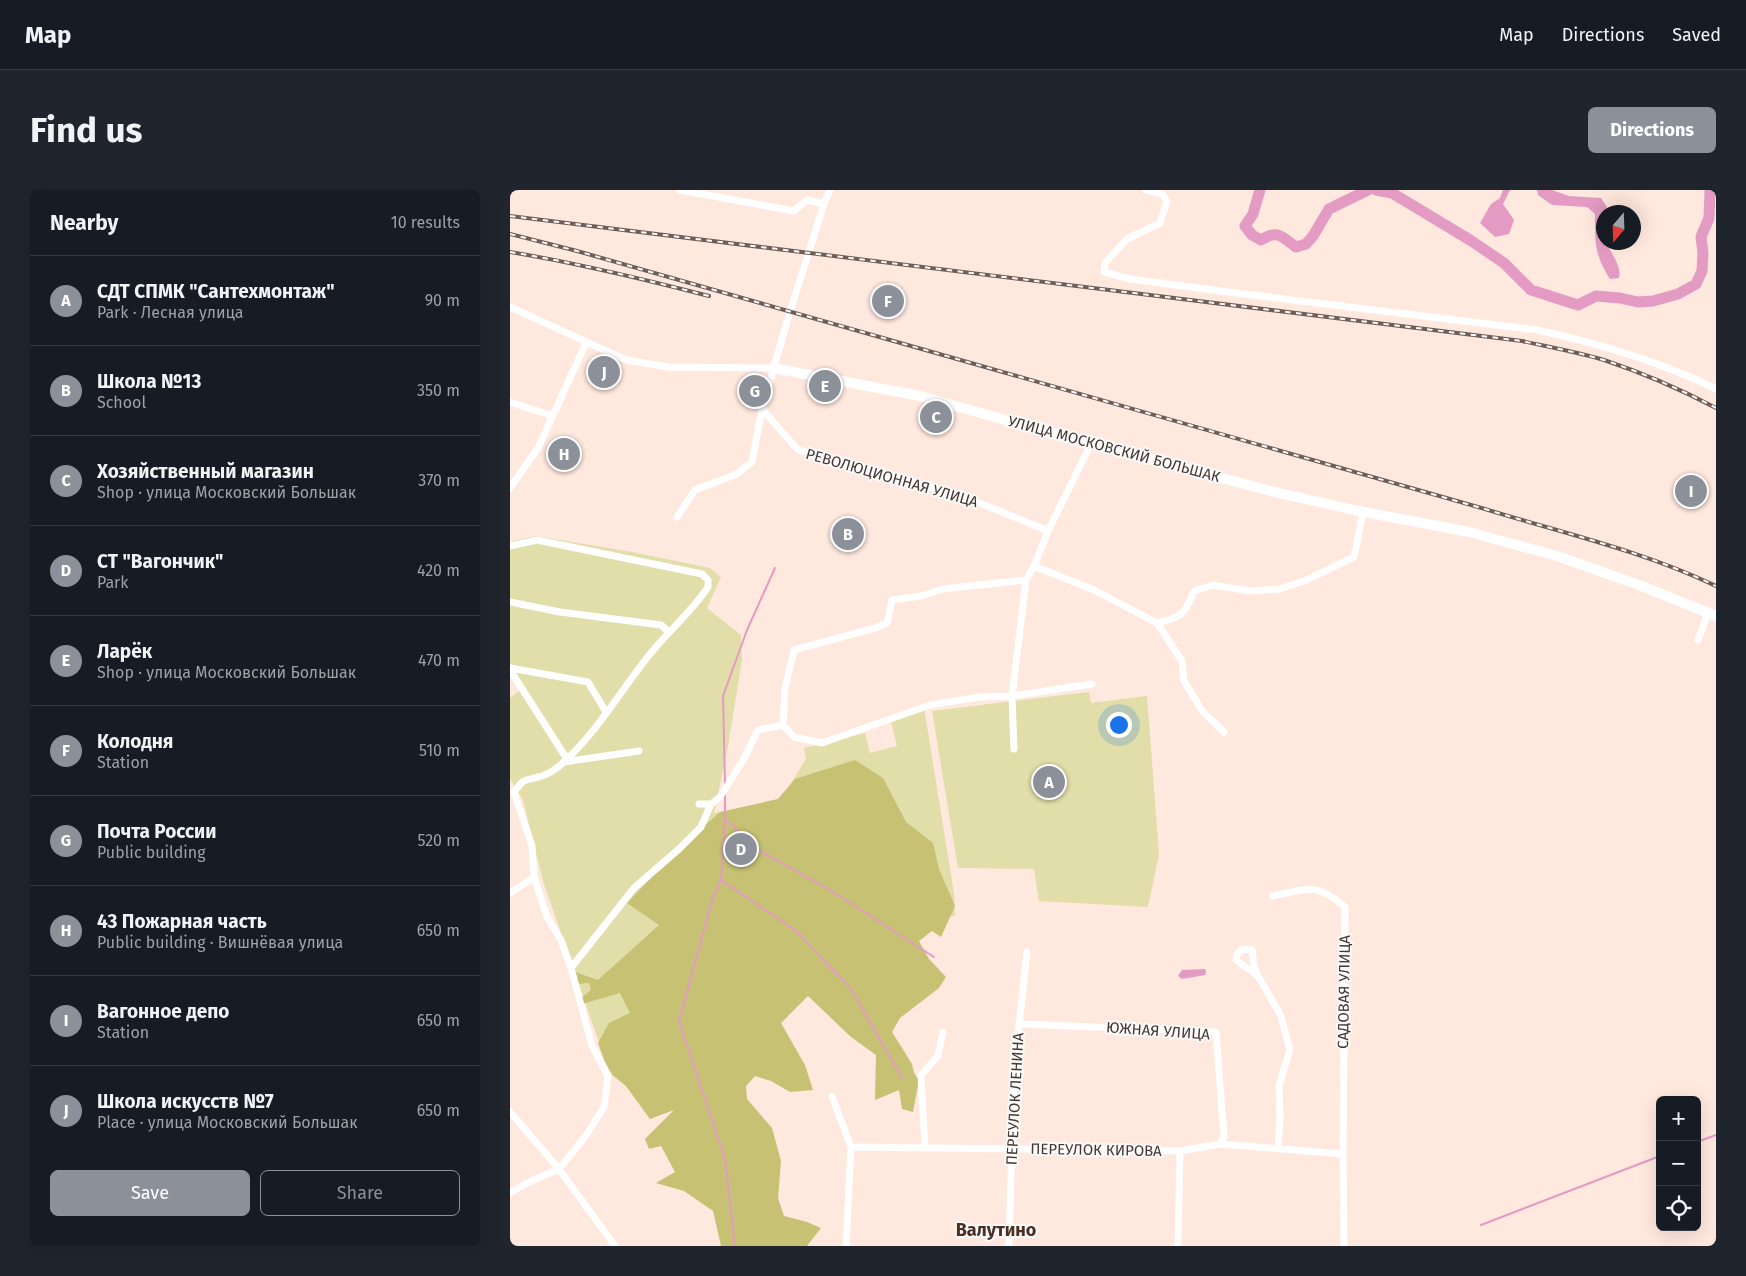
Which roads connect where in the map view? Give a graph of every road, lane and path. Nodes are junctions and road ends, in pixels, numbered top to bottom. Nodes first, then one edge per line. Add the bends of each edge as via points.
1 (680, 190) edge
2 (830, 190) edge
3 (1146, 190) edge
4 (824, 204) junction
5 (510, 307) edge
6 (586, 343) junction
7 (773, 368) junction
8 (1716, 389) edge
9 (510, 402) edge
10 (762, 409) junction
11 (553, 416) junction
12 (1090, 444) junction
13 (510, 488) edge
14 (1363, 512) junction
15 (677, 517) dead end
16 (1048, 532) junction
17 (510, 546) edge
18 (1034, 566) junction
19 (1026, 580) junction
20 (510, 602) edge
21 (1712, 614) edge
22 (1157, 623) junction
23 (669, 632) junction
24 (1698, 640) dead end
25 (510, 669) edge
26 (1092, 684) dead end
27 (1012, 696) junction
28 (606, 712) junction
29 (783, 726) junction
30 (1224, 732) dead end
31 (1014, 749) dead end
32 (639, 751) dead end
33 (566, 760) junction
34 (513, 801) edge
35 (699, 804) dead end
36 (711, 804) junction
37 (534, 877) junction
38 (510, 893) edge
39 (1273, 896) dead end
40 (1027, 952) dead end
41 (571, 968) junction
42 (1258, 976) dead end
43 (1020, 1024) junction
44 (943, 1032) dead end
45 (832, 1096) dead end
46 (510, 1112) edge
47 (1222, 1140) junction
48 (851, 1147) junction
49 (925, 1148) junction
50 (1278, 1148) junction
51 (1011, 1149) junction
52 (1180, 1151) junction
53 (1343, 1154) junction
54 (559, 1169) junction
55 (510, 1193) edge
56 (615, 1246) edge
57 (846, 1246) edge
58 (1009, 1246) edge
59 (1178, 1246) edge
60 (1344, 1246) edge

1 - 4 street via 794,211 806,200
2 - 4 street
3 - 8 street via 1162,194 1167,201 1160,223 1127,239 1105,263 1104,272 1130,279 1537,330 1575,338 1640,359
4 - 7 street
5 - 6 street, УЛИЦА МОСКОВСКИЙ БОЛЬШАК
6 - 7 street, УЛИЦА МОСКОВСКИЙ БОЛЬШАК via 626,360 661,367
6 - 11 street
7 - 10 street
7 - 12 street, УЛИЦА МОСКОВСКИЙ БОЛЬШАК via 920,396
9 - 11 street
10 - 15 street via 752,462 737,474 695,490
10 - 16 street, РЕВОЛЮЦИОННАЯ УЛИЦА via 798,450 971,500
11 - 13 street via 538,448
12 - 14 street, УЛИЦА МОСКОВСКИЙ БОЛЬШАК
12 - 16 street
14 - 21 street, УЛИЦА МОСКОВСКИЙ БОЛЬШАК via 1470,532 1558,556
14 - 22 street via 1354,557 1279,590 1250,591 1213,585 1194,591 1186,609 1176,619
16 - 18 street
17 - 23 street via 537,540 702,574 708,580 708,587
18 - 19 street
18 - 22 street via 1094,590
19 - 27 street
19 - 29 street via 943,589 892,600 887,623 794,650 785,688
20 - 23 street via 661,625
21 - 24 street
22 - 30 street via 1182,661 1184,681 1203,712
23 - 28 street
25 - 28 street via 588,682
25 - 33 street
26 - 27 street
27 - 29 street via 930,705 822,743 794,737
27 - 31 street
28 - 33 street
29 - 36 street via 758,730 738,769 720,797
32 - 33 street
33 - 34 street via 552,772 524,781 514,792
34 - 37 street via 521,811 532,846
35 - 36 street
36 - 41 street via 701,827 634,888
37 - 38 street
37 - 41 street
39 - 53 street, САДОВАЯ УЛИЦА via 1310,888 1331,895 1345,907
40 - 43 street, ПЕРЕУЛОК ЛЕНИНА
41 - 54 street via 592,1046 608,1076 604,1107
42 - 50 street via 1281,1016 1290,1050 1279,1086
43 - 47 street, ЮЖНАЯ УЛИЦА via 1216,1032
43 - 51 street, ПЕРЕУЛОК ЛЕНИНА via 1014,1072
44 - 49 street via 938,1056 921,1075
45 - 48 street
46 - 54 street
47 - 50 street via 1230,1144
47 - 52 street, ПЕРЕУЛОК КИРОВА
48 - 49 street, ПЕРЕУЛОК КИРОВА
48 - 57 street
49 - 51 street, ПЕРЕУЛОК КИРОВА
50 - 53 street
51 - 52 street, ПЕРЕУЛОК КИРОВА
51 - 58 street, ПЕРЕУЛОК ЛЕНИНА
52 - 59 street
53 - 60 street, САДОВАЯ УЛИЦА
54 - 55 street
54 - 56 street

